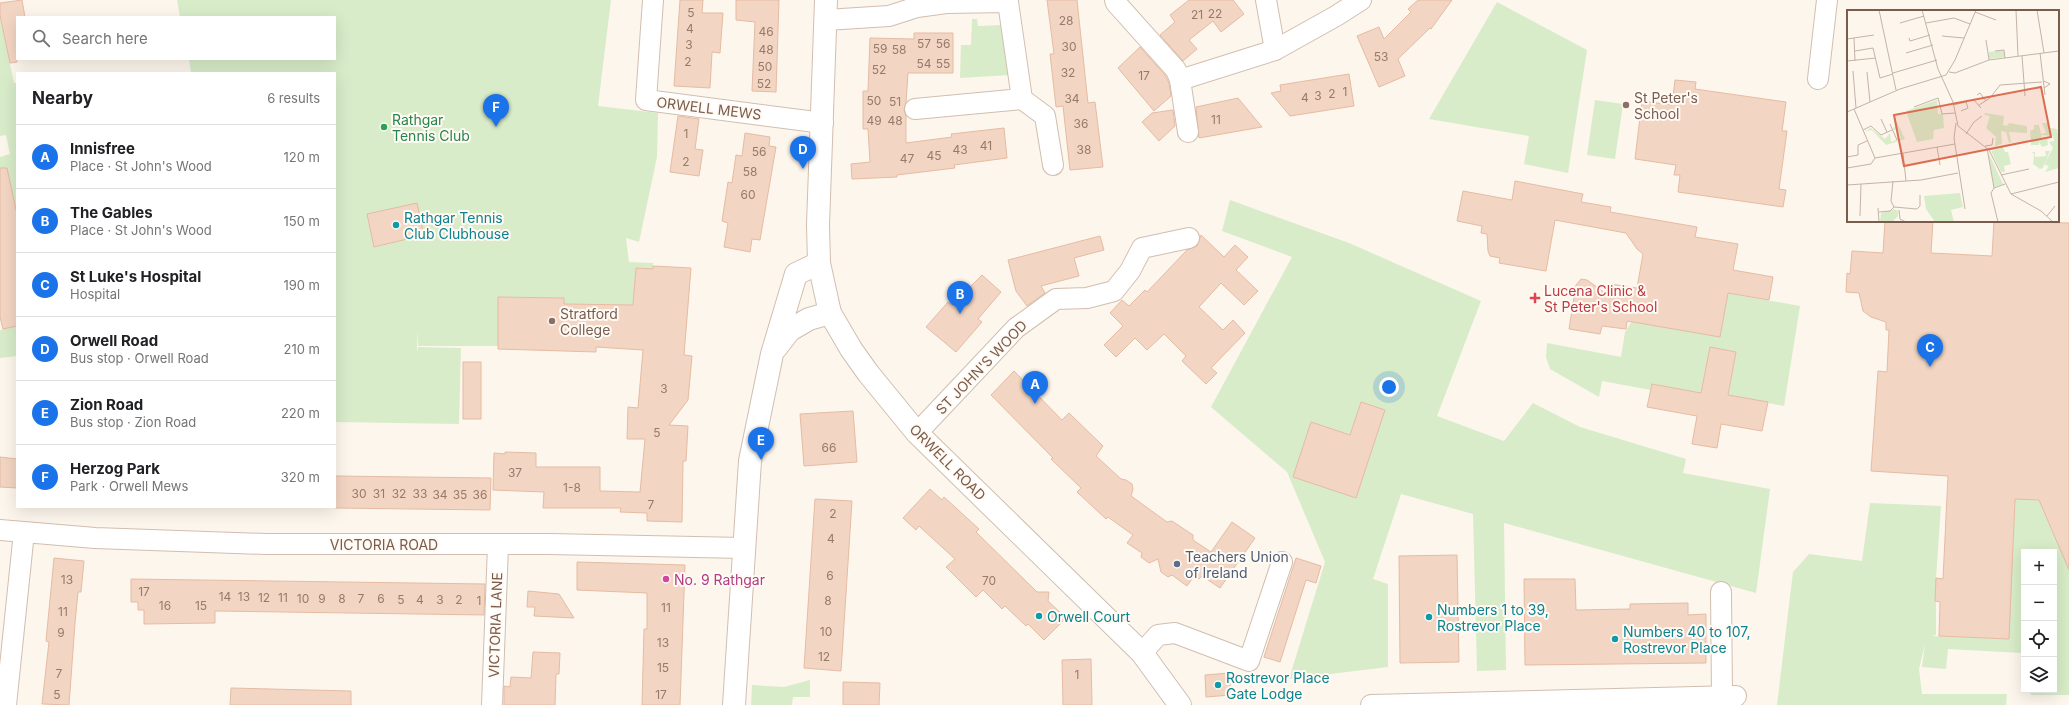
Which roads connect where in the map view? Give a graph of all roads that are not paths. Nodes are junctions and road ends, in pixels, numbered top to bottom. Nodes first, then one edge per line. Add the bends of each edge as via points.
1 (653, 0) edge
2 (1115, 0) edge
3 (1266, 0) edge
4 (1361, 0) edge
5 (1827, 0) edge
6 (946, 1) edge
7 (826, 10) edge
8 (1276, 50) junction
9 (1818, 79) dead end
10 (1180, 80) junction
11 (1022, 99) junction
12 (915, 109) dead end
13 (823, 123) junction
14 (1188, 132) dead end
15 (1053, 165) dead end
16 (1189, 238) dead end
17 (819, 263) junction
18 (830, 313) junction
19 (772, 354) junction
20 (917, 433) junction
21 (0, 530) edge
22 (24, 532) junction
23 (498, 545) junction
24 (744, 548) junction
25 (1282, 562) dead end
26 (1721, 592) dead end
27 (1142, 653) junction
28 (1172, 701) edge
29 (6, 705) edge
30 (492, 705) edge
31 (734, 705) edge
32 (1371, 705) edge

1 - 13 street, ORWELL MEWS via 646,100
2 - 10 street via 1176,70
3 - 8 street
4 - 8 street
5 - 9 street
6 - 7 street via 889,16
6 - 11 street via 1008,2
7 - 13 street, ORWELL ROAD
8 - 10 street
10 - 14 street
11 - 12 street
11 - 15 street via 1045,116
13 - 17 street, ORWELL ROAD via 818,225
16 - 20 street, ST JOHN'S WOOD via 1142,248 1130,272 1114,291 1087,298 1056,299 1016,328
17 - 18 street, ORWELL ROAD
17 - 19 street via 796,274
18 - 19 street via 809,319 790,330
18 - 20 street, ORWELL ROAD via 868,373
19 - 24 street via 750,461
20 - 27 street, ORWELL ROAD
21 - 22 street, VICTORIA ROAD
22 - 23 street, VICTORIA ROAD via 95,538 258,544
22 - 29 street
23 - 24 street, VICTORIA ROAD
23 - 30 street, VICTORIA LANE
24 - 31 street
25 - 27 street via 1249,661 1176,633 1158,635
26 - 32 street via 1729,696
27 - 28 street, ORWELL ROAD

